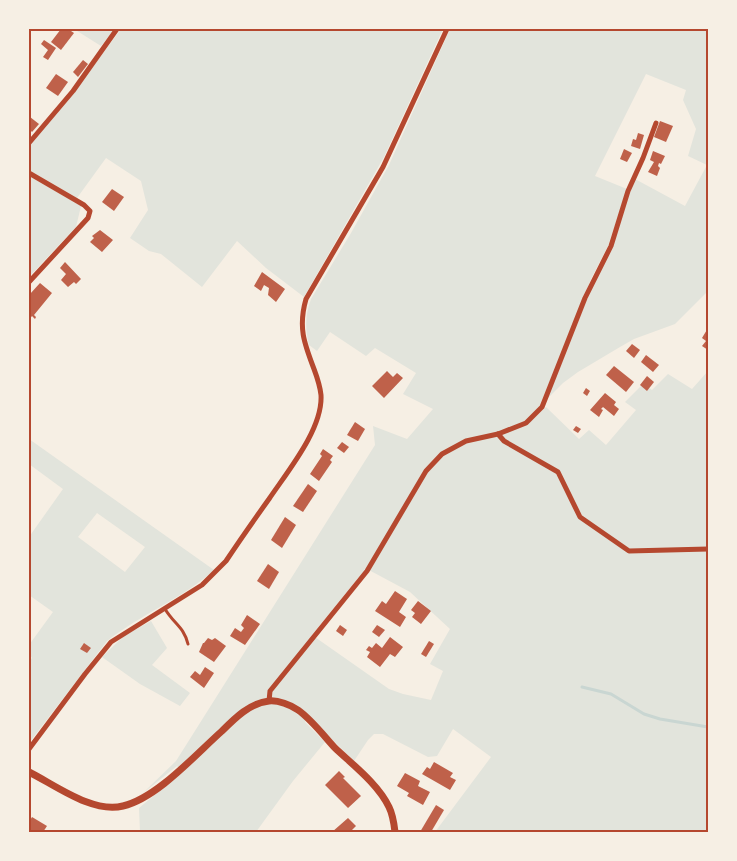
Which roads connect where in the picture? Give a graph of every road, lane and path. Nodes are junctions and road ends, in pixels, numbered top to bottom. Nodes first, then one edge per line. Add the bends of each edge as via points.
1 (117, 29) edge
2 (447, 29) edge
3 (656, 123) dead end
4 (29, 143) edge
5 (29, 173) edge
6 (29, 282) edge
7 (498, 434) junction
8 (708, 549) edge
9 (165, 608) junction
10 (188, 644) dead end
11 (269, 701) junction
12 (29, 749) edge
13 (29, 772) edge
14 (395, 832) edge

1 - 4 street via 73,91
2 - 9 street via 383,167 306,300 302,334 321,393 312,430 226,561 202,585
3 - 7 street via 628,191 611,246 585,298 542,407 526,423
5 - 6 street via 90,212
7 - 8 street via 504,442 558,472 580,517 630,550
7 - 11 street via 466,441 442,454 426,471 367,571 270,692
9 - 10 lane via 184,631
9 - 12 street via 111,642
11 - 13 street via 249,707 165,782 123,806 112,808 88,803
11 - 14 street via 298,710 372,784 388,805

